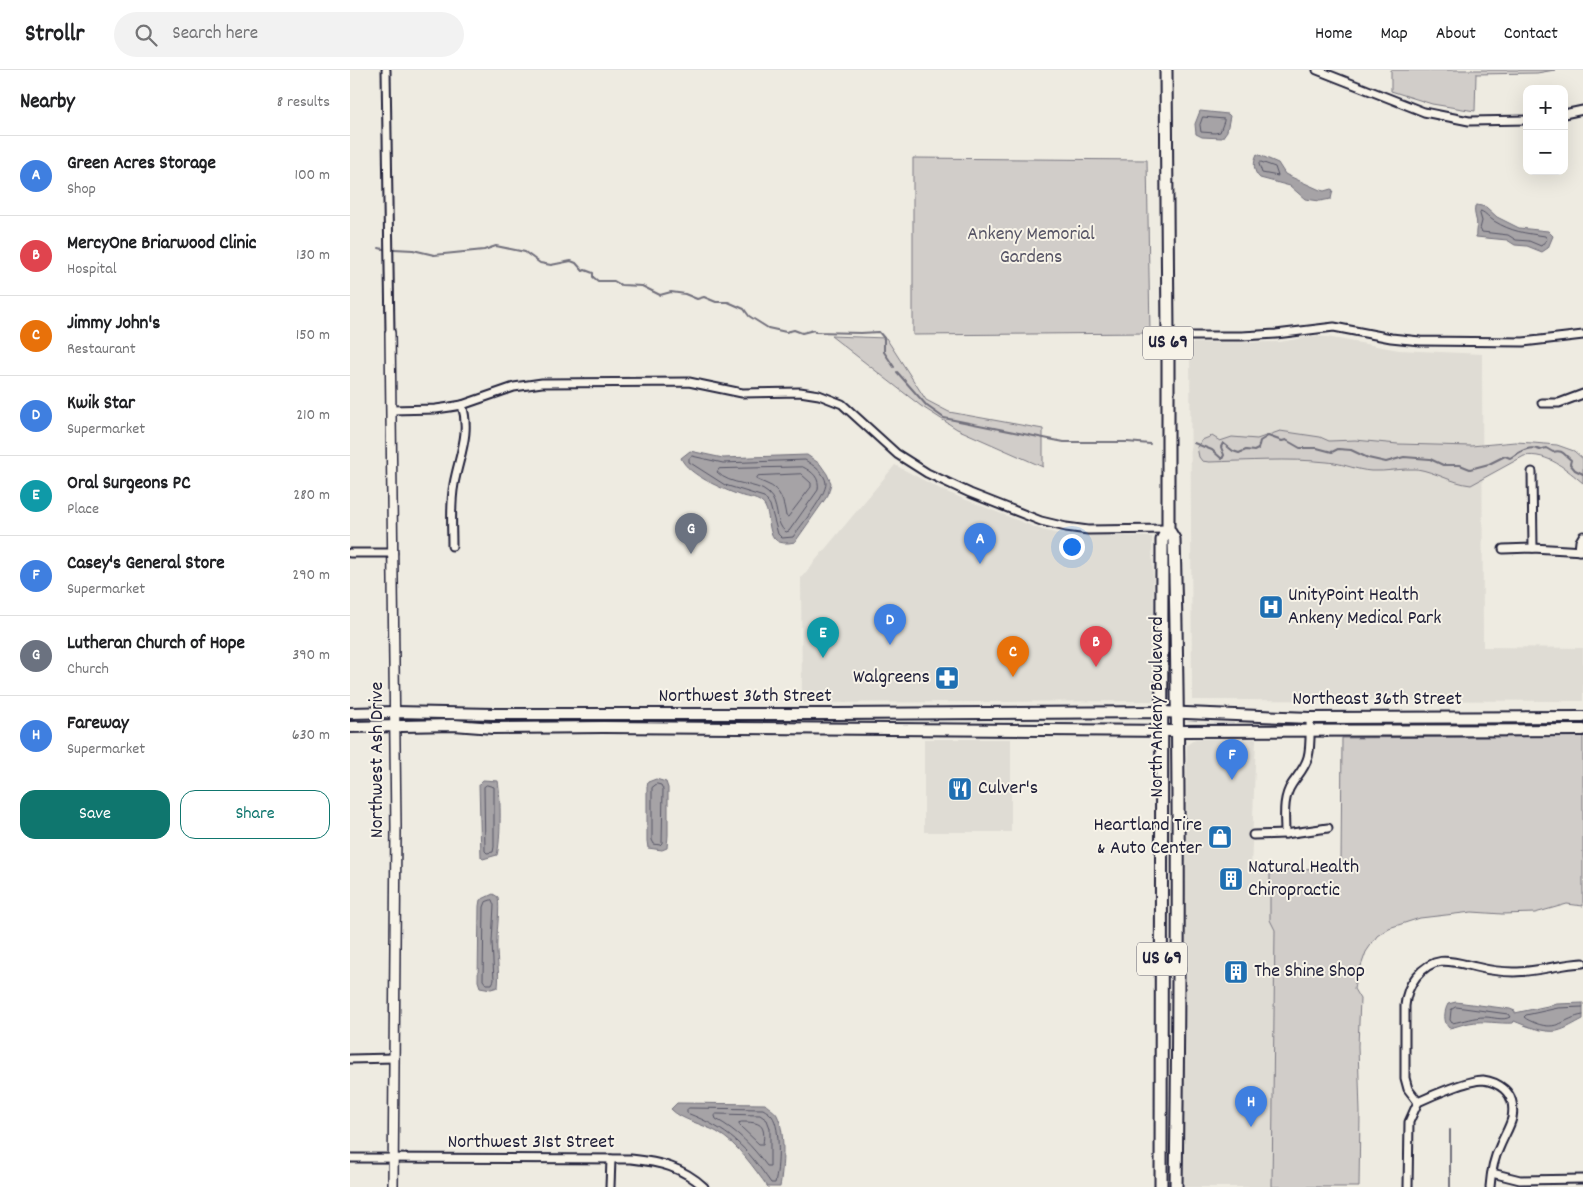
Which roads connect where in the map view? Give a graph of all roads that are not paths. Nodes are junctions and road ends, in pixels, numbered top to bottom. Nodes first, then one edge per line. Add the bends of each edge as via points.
1 (386, 70) edge
2 (1166, 70) edge
3 (1317, 70) edge
4 (1583, 110) edge
5 (1568, 113) edge
6 (1523, 120) edge
7 (390, 333) joint
8 (1583, 335) edge
9 (1168, 336) junction
10 (1583, 394) edge
11 (1542, 403) dead end
12 (462, 405) junction
13 (391, 410) junction
14 (1532, 472) dead end
15 (1168, 529) junction
16 (1583, 536) edge
17 (452, 546) dead end
18 (1533, 548) junction
19 (1503, 549) dead end
20 (1581, 551) edge
21 (350, 553) edge
22 (393, 553) junction
23 (395, 712) junction
24 (1170, 712) junction
25 (350, 713) edge
26 (1583, 717) edge
27 (1310, 718) junction
28 (395, 726) junction
29 (350, 727) edge
30 (1310, 730) junction
31 (1583, 730) edge
32 (1170, 731) junction
33 (1328, 828) dead end
34 (1253, 834) dead end
35 (1285, 834) junction
36 (1583, 963) edge
37 (394, 1058) junction
38 (350, 1059) edge
39 (1418, 1102) junction
40 (350, 1158) edge
41 (393, 1158) junction
42 (611, 1159) junction
43 (1492, 1173) junction
44 (1583, 1179) edge
45 (393, 1187) edge
46 (610, 1187) edge
47 (704, 1187) edge
48 (1161, 1187) edge
49 (1176, 1187) edge
50 (1408, 1187) edge
51 (1490, 1187) edge

1 - 7 street
2 - 9 main road, North Ankeny Boulevard / US 69
3 - 6 street via 1424,112 1469,121
4 - 5 street
7 - 13 street, Northwest Ash Drive
8 - 9 street via 1523,342 1420,342 1334,327 1242,336
9 - 15 main road, North Ankeny Boulevard / US 69
10 - 11 street via 1559,403
12 - 13 street
12 - 15 street via 514,387 542,383 689,382 742,393 800,392 819,395 842,404 897,454 927,473 1041,521 1088,530
12 - 17 street via 466,429 453,486
13 - 22 street, Northwest Ash Drive
14 - 18 street
15 - 24 main road, North Ankeny Boulevard / US 69 via 1162,540
16 - 20 street
18 - 19 street
18 - 20 street
21 - 22 street
22 - 23 street, Northwest Ash Drive
23 - 24 main road, Northwest 36th Street
23 - 25 main road, Northwest 36th Street
23 - 28 street, Northwest Ash Drive
24 - 27 main road, Northeast 36th Street
24 - 32 main road, North Ankeny Boulevard / US 69
26 - 27 main road, Northeast 36th Street
27 - 30 street
28 - 29 main road, Northwest 36th Street
28 - 32 main road, Northwest 36th Street
28 - 37 street, Northwest Ash Drive
30 - 31 main road, Northeast 36th Street
30 - 32 main road, Northeast 36th Street
30 - 35 street via 1309,756 1285,801
32 - 48 main road, North Ankeny Boulevard / US 69
32 - 49 main road, North Ankeny Boulevard / US 69
33 - 35 street
34 - 35 street
36 - 39 street via 1506,972 1447,961 1424,969 1411,984 1405,1006 1405,1078 1408,1089
37 - 38 street
37 - 41 street, Northwest Ash Drive
39 - 43 street via 1476,1080 1493,1082 1507,1092 1511,1098 1512,1121 1499,1146
39 - 50 street via 1409,1122
40 - 41 street, Northwest 31st Street
41 - 42 street, Northwest 31st Street
41 - 45 street, Northwest Ash Drive
42 - 46 street
42 - 47 street, Northwest 31st Street via 656,1162 682,1170
43 - 44 street via 1520,1180
43 - 51 street

